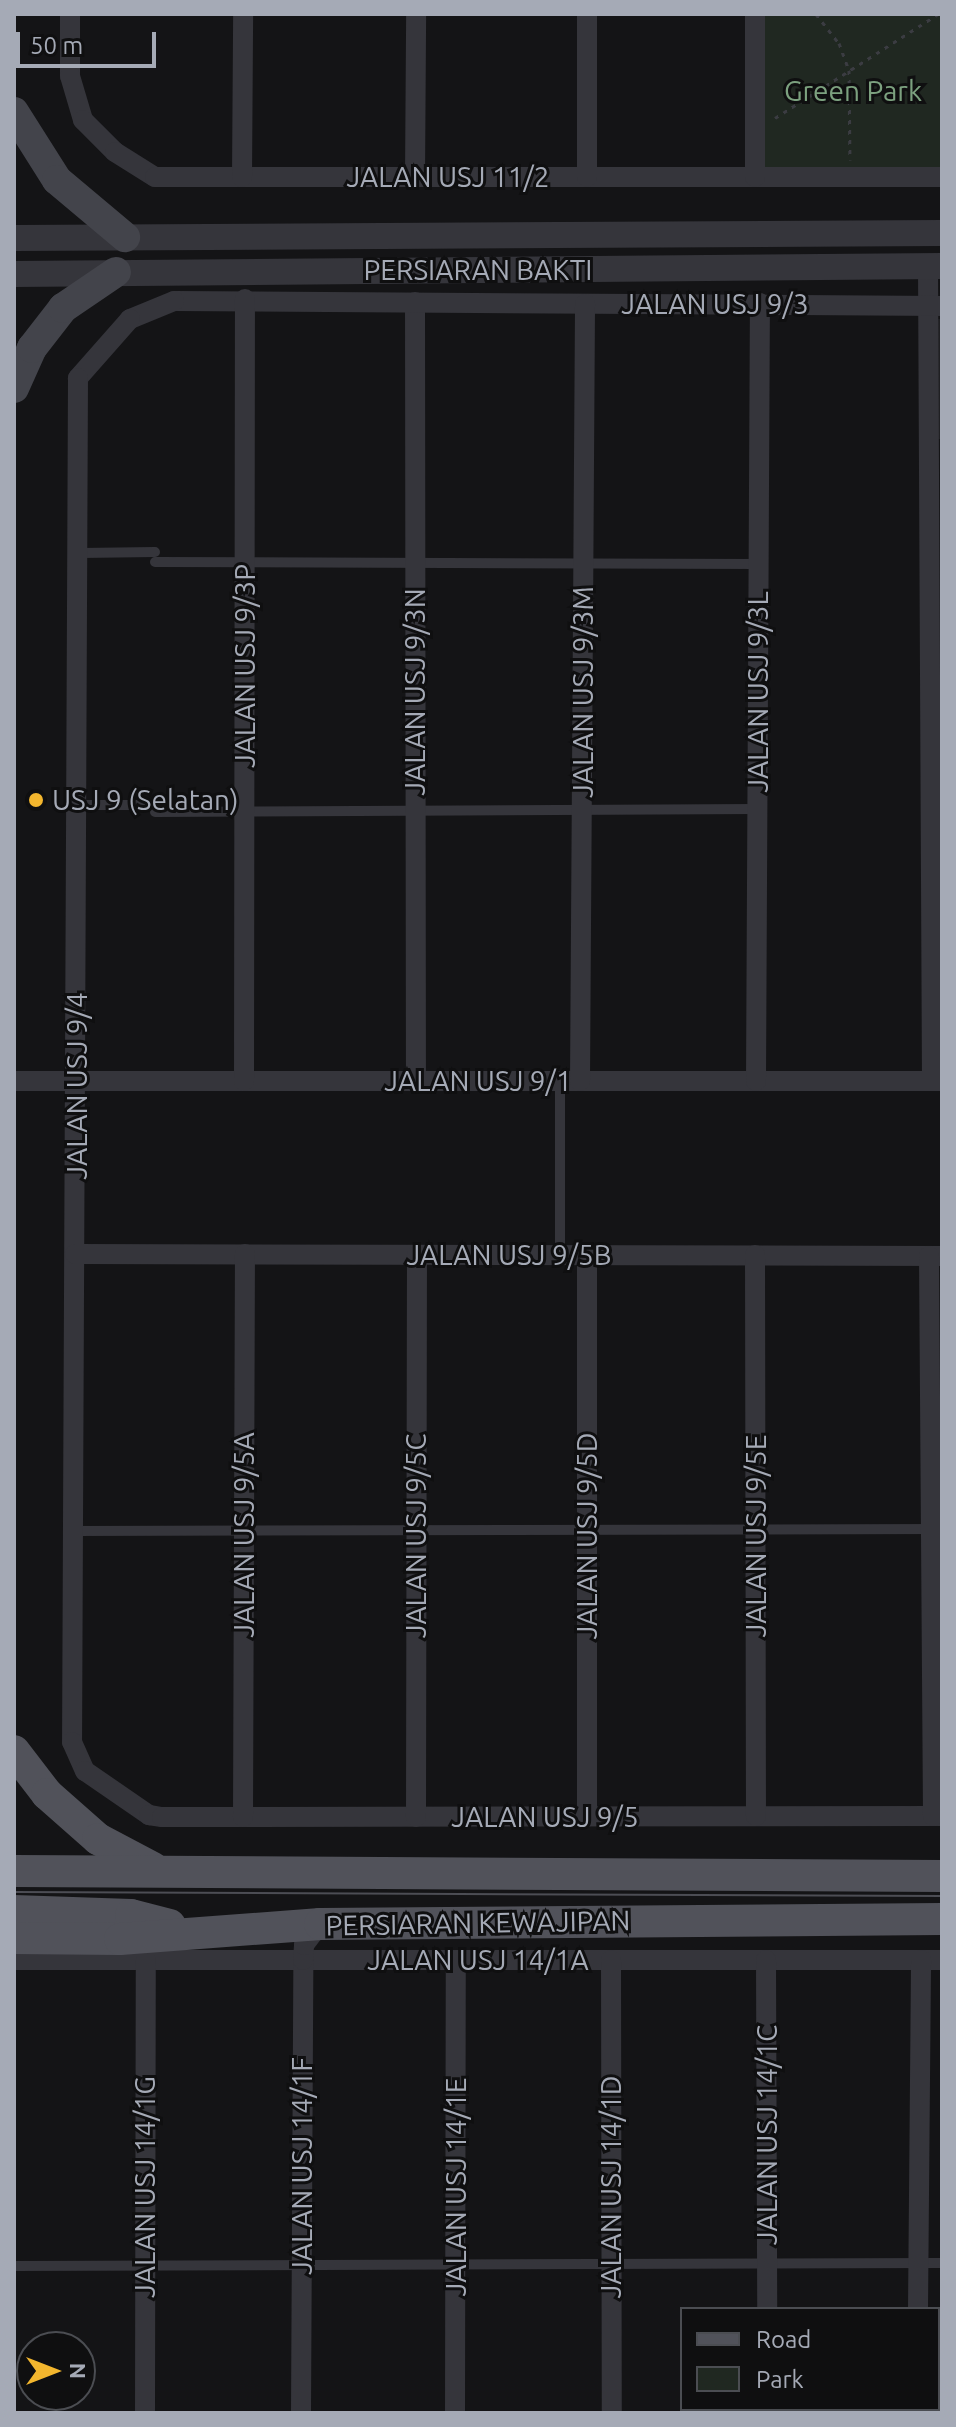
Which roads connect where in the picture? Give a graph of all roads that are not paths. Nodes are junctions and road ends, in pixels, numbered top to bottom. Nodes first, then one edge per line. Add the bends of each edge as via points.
1 (70, 14) edge
2 (243, 14) edge
3 (416, 14) edge
4 (587, 14) edge
5 (755, 14) edge
6 (14, 112) edge
7 (242, 177) junction
8 (415, 177) junction
9 (587, 177) junction
10 (755, 177) junction
11 (942, 177) edge
12 (942, 233) edge
13 (592, 235) junction
14 (125, 237) junction
15 (14, 238) edge
16 (935, 266) edge
17 (593, 269) junction
18 (116, 272) junction
19 (14, 274) edge
20 (245, 299) junction
21 (415, 302) junction
22 (760, 303) junction
23 (585, 304) junction
24 (935, 306) edge
25 (115, 334) joint
26 (935, 381) edge
27 (14, 388) edge
28 (936, 446) edge
29 (936, 530) edge
30 (81, 553) junction
31 (245, 562) junction
32 (415, 563) junction
33 (583, 564) junction
34 (759, 564) junction
35 (79, 805) junction
36 (757, 809) junction
37 (582, 810) junction
38 (415, 811) junction
39 (244, 812) junction
40 (936, 910) edge
41 (14, 1081) edge
42 (77, 1081) junction
43 (244, 1081) junction
44 (416, 1081) junction
45 (570, 1081) junction
46 (756, 1081) junction
47 (937, 1081) edge
48 (75, 1254) junction
49 (245, 1254) junction
50 (417, 1255) junction
51 (560, 1255) junction
52 (587, 1255) junction
53 (755, 1255) junction
54 (936, 1256) edge
55 (756, 1529) junction
56 (937, 1529) edge
57 (416, 1530) junction
58 (587, 1530) junction
59 (73, 1531) junction
60 (244, 1531) junction
61 (14, 1751) edge
62 (149, 1815) joint
63 (756, 1816) junction
64 (938, 1816) edge
65 (243, 1817) junction
66 (416, 1817) junction
67 (587, 1817) junction
68 (942, 1861) edge
69 (14, 1871) edge
70 (160, 1872) junction
71 (819, 1875) junction
72 (942, 1876) edge
73 (14, 1911) edge
74 (942, 1919) edge
75 (320, 1924) junction
76 (197, 1931) junction
77 (14, 1938) edge
78 (14, 1960) edge
79 (146, 1960) junction
80 (303, 1960) junction
81 (456, 1960) junction
82 (611, 1960) junction
83 (766, 1960) junction
84 (921, 1960) junction
85 (942, 1960) edge
86 (918, 2263) junction
87 (942, 2263) edge
88 (612, 2264) junction
89 (767, 2264) junction
90 (145, 2265) junction
91 (302, 2265) junction
92 (456, 2265) junction
93 (14, 2266) edge
94 (767, 2307) edge
95 (918, 2307) edge
96 (145, 2413) edge
97 (301, 2413) edge
98 (455, 2413) edge
99 (612, 2413) edge

1 - 7 street, JALAN USJ 11/2 via 74,100 97,135 155,177
2 - 7 street
3 - 8 street
4 - 9 street
5 - 10 street
6 - 14 main road via 57,180
7 - 8 street, JALAN USJ 11/2
8 - 9 street, JALAN USJ 11/2
9 - 10 street, JALAN USJ 11/2
10 - 11 street, JALAN USJ 11/2
12 - 13 street, PERSIARAN BAKTI
13 - 14 street, PERSIARAN BAKTI
13 - 17 street
14 - 15 street, PERSIARAN BAKTI
16 - 17 street, PERSIARAN BAKTI
16 - 24 street
17 - 18 street, PERSIARAN BAKTI
18 - 19 street, PERSIARAN BAKTI
18 - 27 main road via 63,308 32,348
20 - 21 street, JALAN USJ 9/3
20 - 25 street, JALAN USJ 9/3 via 156,304
20 - 31 street, JALAN USJ 9/3P
21 - 23 street, JALAN USJ 9/3
21 - 32 street, JALAN USJ 9/3N
22 - 23 street, JALAN USJ 9/3
22 - 24 street, JALAN USJ 9/3
22 - 34 street, JALAN USJ 9/3L
23 - 33 street, JALAN USJ 9/3M
24 - 26 street
25 - 30 street, JALAN USJ 9/4 via 78,378
26 - 28 street
28 - 29 street
29 - 40 street
30 - 31 lane
30 - 35 street, JALAN USJ 9/4
31 - 32 lane
31 - 39 street, JALAN USJ 9/3P
32 - 33 lane
32 - 38 street, JALAN USJ 9/3N
33 - 34 lane
33 - 37 street, JALAN USJ 9/3M
34 - 36 street, JALAN USJ 9/3L
35 - 39 lane
35 - 42 street, JALAN USJ 9/4
36 - 37 lane
36 - 46 street, JALAN USJ 9/3L
37 - 38 lane
37 - 45 street, JALAN USJ 9/3M
38 - 39 lane
38 - 44 street, JALAN USJ 9/3N
39 - 43 street, JALAN USJ 9/3P
40 - 47 street
41 - 42 street, JALAN USJ 9/1
42 - 43 street, JALAN USJ 9/1
42 - 48 street, JALAN USJ 9/4
43 - 44 street, JALAN USJ 9/1
44 - 45 street, JALAN USJ 9/1
45 - 46 street, JALAN USJ 9/1
45 - 51 lane
46 - 47 street, JALAN USJ 9/1
48 - 49 street, JALAN USJ 9/5B
48 - 59 street, JALAN USJ 9/4
49 - 50 street, JALAN USJ 9/5B
49 - 60 street, JALAN USJ 9/5A
50 - 51 street, JALAN USJ 9/5B
50 - 57 street, JALAN USJ 9/5C
51 - 52 street, JALAN USJ 9/5B
52 - 53 street, JALAN USJ 9/5B
52 - 58 street, JALAN USJ 9/5D
53 - 54 street, JALAN USJ 9/5B
53 - 55 street, JALAN USJ 9/5E
54 - 56 street
55 - 56 lane
55 - 58 lane
55 - 63 street, JALAN USJ 9/5E
56 - 64 street
57 - 58 lane
57 - 60 lane
57 - 66 street, JALAN USJ 9/5C
58 - 67 street, JALAN USJ 9/5D
59 - 60 lane
59 - 62 street, JALAN USJ 9/4 via 72,1742 85,1771
60 - 65 street, JALAN USJ 9/5A
61 - 70 main road via 47,1794 98,1839
62 - 65 street, JALAN USJ 9/5
63 - 64 street, JALAN USJ 9/5
63 - 67 street, JALAN USJ 9/5
65 - 66 street, JALAN USJ 9/5
66 - 67 street, JALAN USJ 9/5
68 - 71 main road, PERSIARAN KEWAJIPAN
69 - 70 main road, PERSIARAN KEWAJIPAN
70 - 71 main road, PERSIARAN KEWAJIPAN
71 - 72 main road, PERSIARAN KEWAJIPAN
73 - 76 main road via 131,1915
74 - 75 main road, PERSIARAN KEWAJIPAN
75 - 76 main road, PERSIARAN KEWAJIPAN
75 - 80 street, JALAN USJ 14/1F via 304,1945
76 - 77 main road, PERSIARAN KEWAJIPAN via 120,1939
78 - 79 street, JALAN USJ 14/1A
79 - 80 street, JALAN USJ 14/1A
79 - 90 street, JALAN USJ 14/1G
80 - 81 street, JALAN USJ 14/1A
80 - 91 street, JALAN USJ 14/1F
81 - 82 street, JALAN USJ 14/1A
81 - 92 street, JALAN USJ 14/1E
82 - 83 street, JALAN USJ 14/1A
82 - 88 street, JALAN USJ 14/1D
83 - 84 street, JALAN USJ 14/1A
83 - 89 street, JALAN USJ 14/1C
84 - 85 street, JALAN USJ 14/1A
84 - 86 street
86 - 87 lane
86 - 89 lane
86 - 95 street
88 - 89 lane
88 - 92 lane
88 - 99 street, JALAN USJ 14/1D
89 - 94 street, JALAN USJ 14/1C
90 - 91 lane
90 - 93 lane
90 - 96 street, JALAN USJ 14/1G
91 - 92 lane
91 - 97 street, JALAN USJ 14/1F
92 - 98 street, JALAN USJ 14/1E

